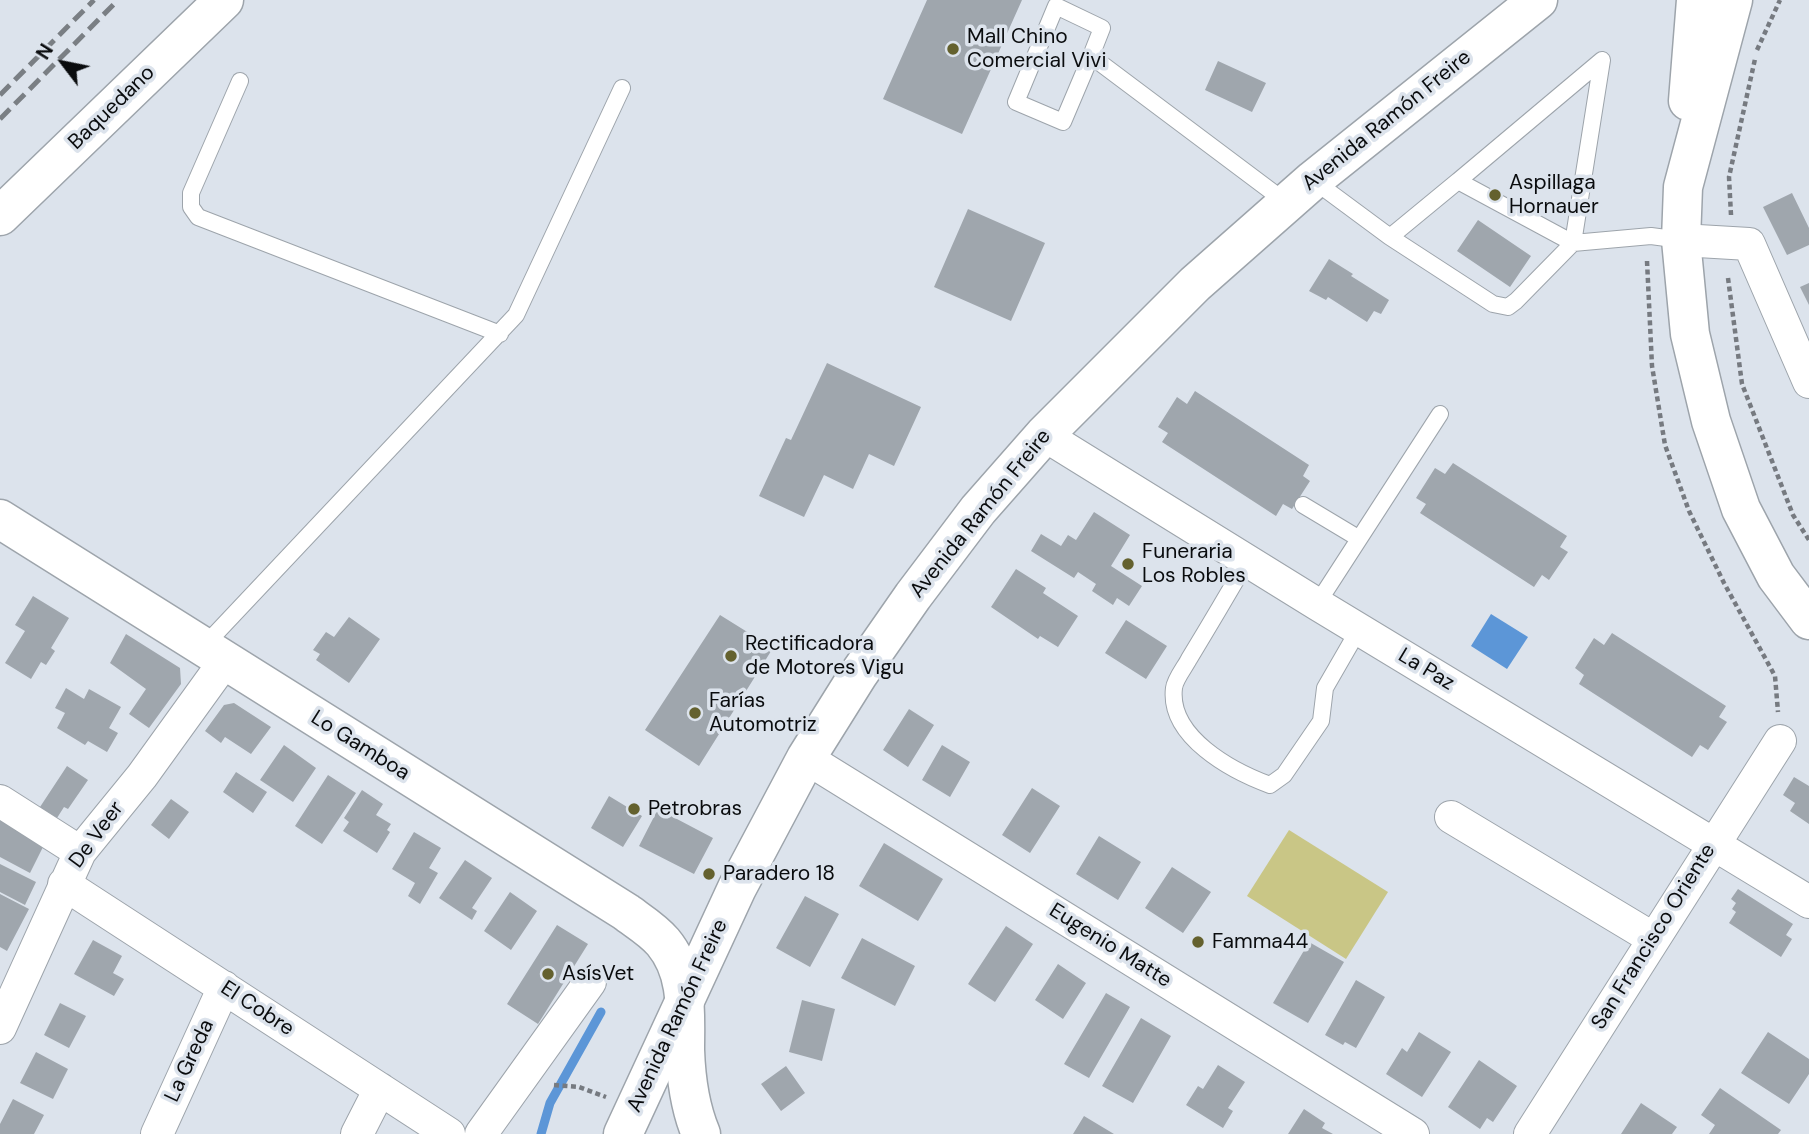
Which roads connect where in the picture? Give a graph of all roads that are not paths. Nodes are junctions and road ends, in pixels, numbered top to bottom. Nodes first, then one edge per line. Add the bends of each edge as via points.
1 (224, 0) edge
2 (1538, 0) edge
3 (1696, 0) edge
4 (1734, 0) edge
5 (1091, 56) junction
6 (240, 81) dead end
7 (622, 88) dead end
8 (1458, 181) junction
9 (1683, 187) junction
10 (1300, 192) junction
11 (0, 216) edge
12 (1390, 237) junction
13 (1681, 240) junction
14 (1573, 243) junction
15 (500, 334) junction
16 (1809, 382) edge
17 (1440, 414) dead end
18 (1044, 435) junction
19 (1303, 505) dead end
20 (0, 519) edge
21 (1359, 538) junction
22 (1247, 561) junction
23 (1317, 604) junction
24 (1809, 620) edge
25 (1359, 629) junction
26 (214, 654) junction
27 (1780, 741) dead end
28 (807, 758) junction
29 (0, 802) edge
30 (1451, 817) dead end
31 (1713, 843) junction
32 (80, 852) junction
33 (64, 884) junction
34 (1809, 902) edge
35 (1654, 939) junction
36 (590, 982) dead end
37 (224, 987) junction
38 (686, 1002) junction
39 (0, 1028) edge
40 (380, 1089) junction
41 (630, 1122) edge
42 (157, 1134) edge
43 (357, 1134) edge
44 (449, 1134) edge
45 (481, 1134) edge
46 (701, 1134) edge
47 (1413, 1134) edge
48 (1530, 1134) edge

1 - 11 main road, Baquedano
2 - 10 main road, Avenida Ramón Freire
3 - 9 main road
4 - 9 main road
5 - 5 lane via 1102,28 1056,6 1016,102 1063,122
5 - 10 lane
6 - 15 lane via 191,193 191,207 198,217
7 - 15 lane via 516,316
8 - 12 lane
8 - 14 lane
8 - 14 lane via 1602,60
9 - 13 main road
10 - 12 lane
10 - 18 main road, Avenida Ramón Freire via 1195,284
12 - 14 lane via 1493,304 1508,307
13 - 14 lane via 1651,236
13 - 16 street via 1749,244
13 - 24 main road via 1690,334 1719,446 1741,509 1776,576
15 - 26 lane
17 - 21 lane
18 - 22 street, La Paz
18 - 28 main road, Avenida Ramón Freire via 978,510 913,596
19 - 21 lane
20 - 26 main road, Lo Gamboa
21 - 23 lane
22 - 23 street, La Paz
22 - 25 lane via 1174,686 1177,716 1192,737 1246,776 1270,785 1284,775 1321,721 1325,688
23 - 25 street, La Paz
25 - 31 street, La Paz
26 - 32 street, De Veer via 142,776
26 - 38 main road, Lo Gamboa via 625,912 664,943 677,965
27 - 31 street, San Francisco Oriente
28 - 38 main road, Avenida Ramón Freire via 737,888
28 - 47 street, Eugenio Matte
29 - 32 street
30 - 35 street
31 - 34 street, La Paz
31 - 35 street, San Francisco Oriente
32 - 33 street, De Veer
33 - 37 street, El Cobre
33 - 39 street, De Veer
35 - 48 street, San Francisco Oriente
36 - 45 street
37 - 40 street, El Cobre
37 - 42 street, La Greda
38 - 41 main road, Avenida Ramón Freire
38 - 46 main road via 690,1100
40 - 43 street
40 - 44 street, El Cobre

